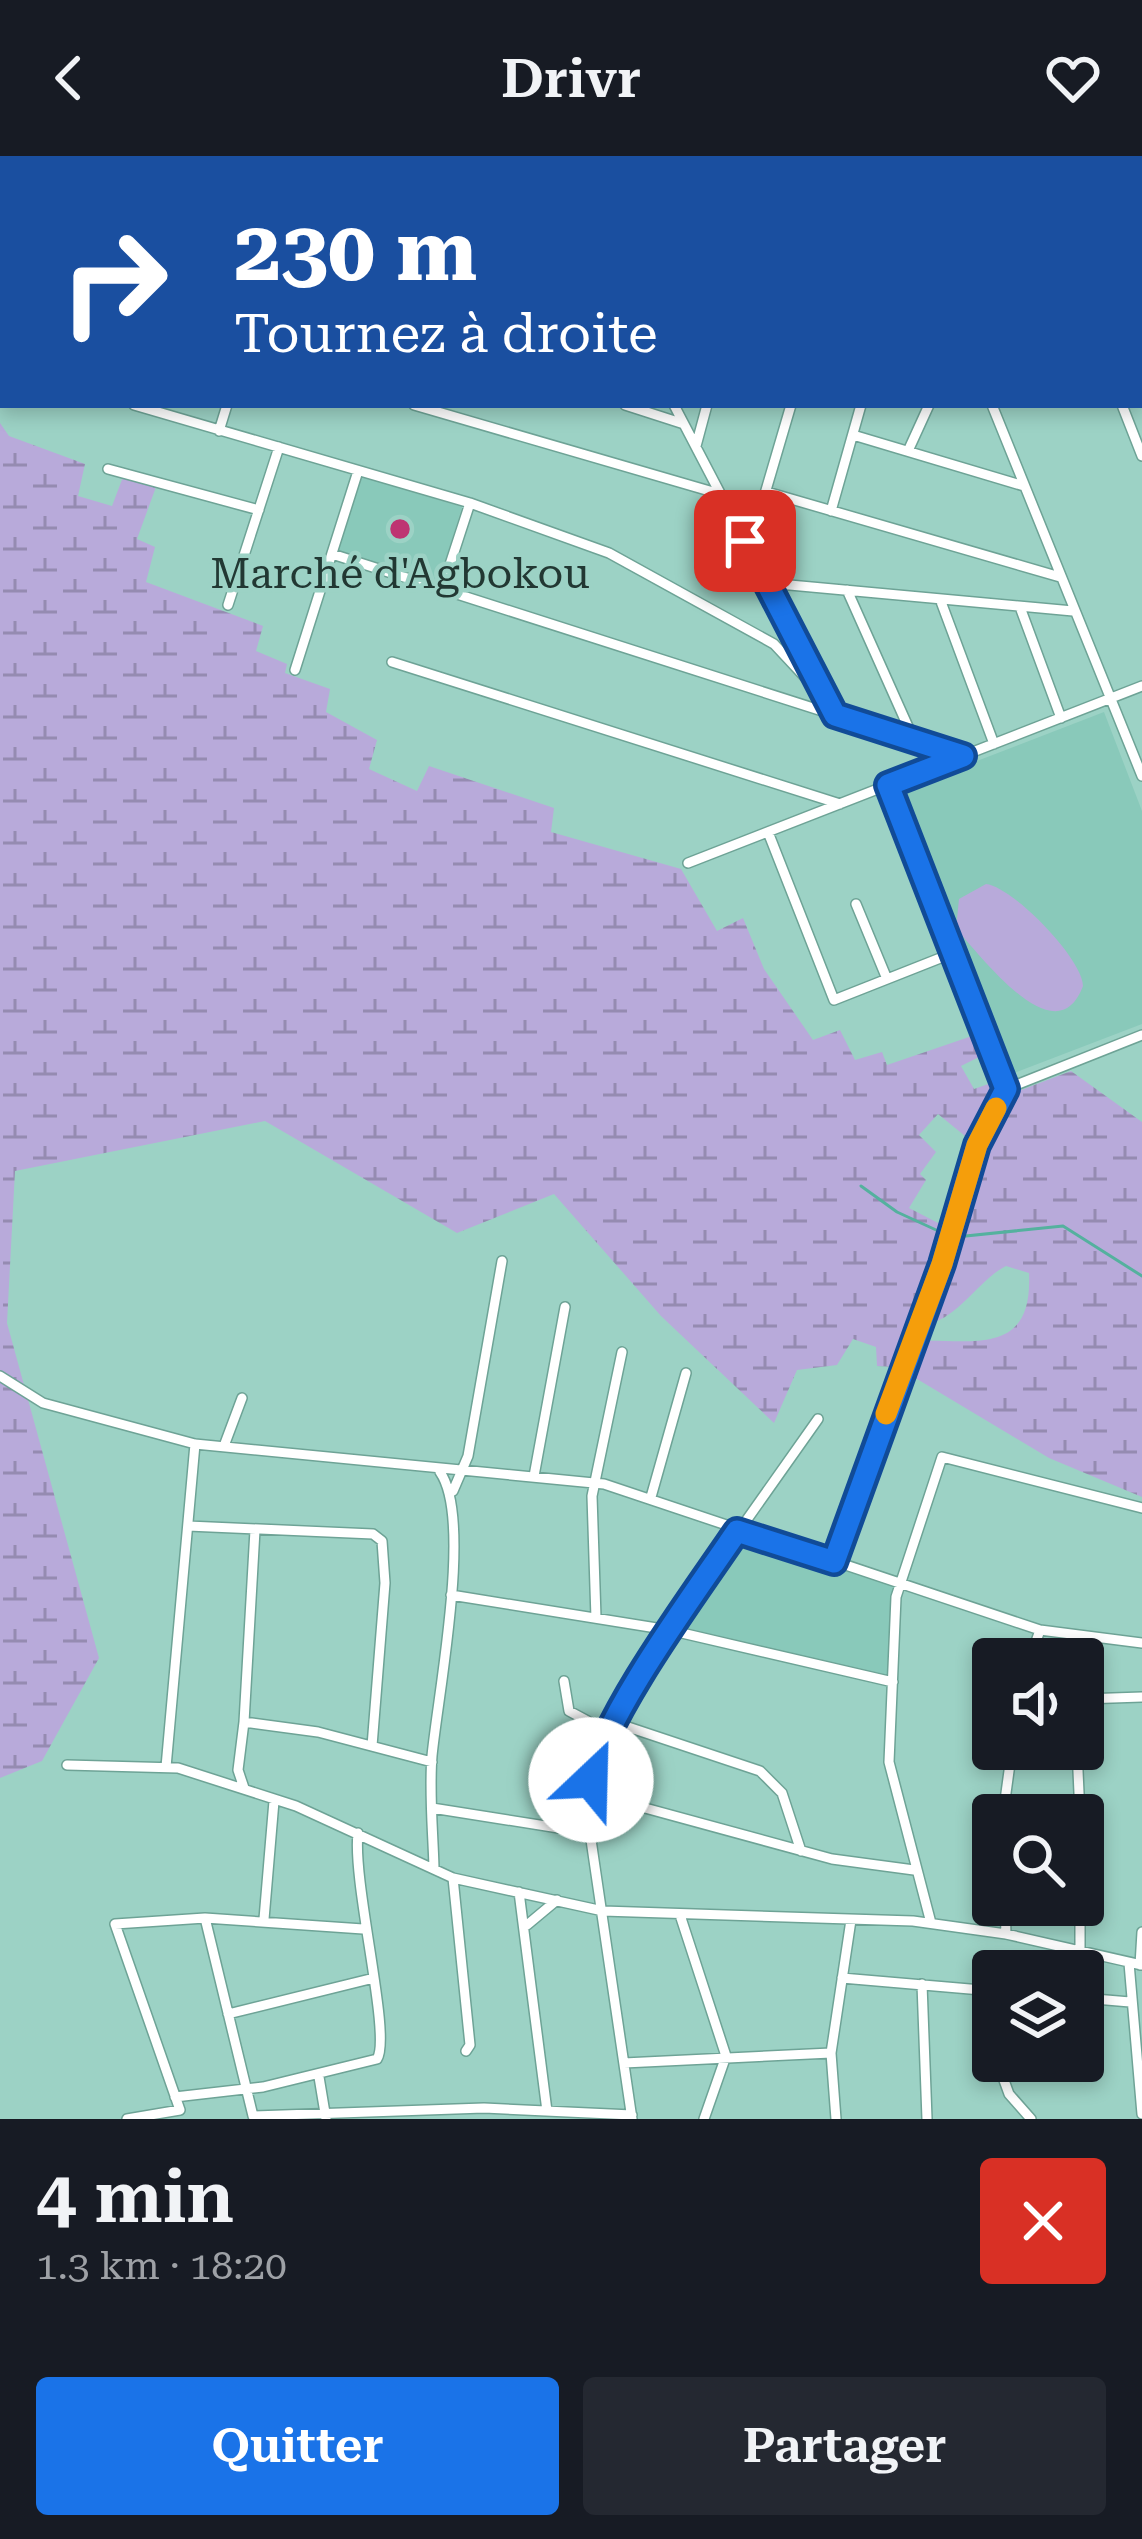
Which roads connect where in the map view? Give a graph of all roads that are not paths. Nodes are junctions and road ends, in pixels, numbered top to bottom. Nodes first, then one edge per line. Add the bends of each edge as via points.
1 (148, 408) edge
2 (226, 408) edge
3 (427, 408) edge
4 (635, 408) edge
5 (676, 408) edge
6 (705, 408) edge
7 (790, 408) edge
8 (861, 408) edge
9 (928, 408) edge
10 (993, 408) edge
11 (1123, 408) edge
12 (684, 424) junction
13 (219, 430) junction
14 (853, 435) junction
15 (696, 446) junction
16 (279, 448) junction
17 (908, 451) junction
18 (1142, 456) edge
19 (108, 469) dead end
20 (358, 471) junction
21 (1024, 486) junction
22 (767, 492) junction
23 (721, 494) junction
24 (470, 503) junction
25 (259, 510) junction
26 (831, 511) junction
27 (749, 548) junction
28 (332, 554) junction
29 (1060, 577) junction
30 (767, 583) junction
31 (442, 589) junction
32 (848, 590) junction
33 (940, 599) junction
34 (228, 605) dead end
35 (1020, 607) junction
36 (1073, 611) junction
37 (392, 662) dead end
38 (296, 670) dead end
39 (1142, 686) edge
40 (1110, 699) junction
41 (833, 710) junction
42 (1061, 718) junction
43 (914, 740) junction
44 (994, 744) junction
45 (963, 756) junction
46 (1142, 776) edge
47 (888, 785) junction
48 (840, 804) junction
49 (768, 832) junction
50 (688, 863) dead end
51 (856, 904) dead end
52 (953, 953) junction
53 (887, 979) junction
54 (1142, 1035) edge
55 (1006, 1089) junction
56 (502, 1261) dead end
57 (565, 1307) dead end
58 (622, 1352) dead end
59 (686, 1372) dead end
60 (0, 1376) edge
61 (242, 1398) dead end
62 (818, 1419) dead end
63 (195, 1444) junction
64 (224, 1446) junction
65 (468, 1456) junction
66 (440, 1472) junction
67 (461, 1472) junction
68 (479, 1472) junction
69 (533, 1476) junction
70 (595, 1483) junction
71 (453, 1491) junction
72 (651, 1497) junction
73 (1142, 1508) edge
74 (188, 1526) junction
75 (255, 1530) junction
76 (737, 1531) junction
77 (834, 1562) junction
78 (899, 1583) junction
79 (451, 1595) junction
80 (596, 1618) junction
81 (670, 1630) junction
82 (1040, 1630) junction
83 (1037, 1638) edge
84 (1142, 1643) edge
85 (564, 1681) dead end
86 (893, 1682) junction
87 (1142, 1697) edge
88 (1104, 1698) edge
89 (244, 1722) junction
90 (613, 1728) junction
91 (372, 1747) junction
92 (432, 1762) junction
93 (67, 1765) dead end
94 (166, 1768) junction
95 (238, 1770) junction
96 (225, 1782) junction
97 (244, 1788) junction
98 (590, 1793) junction
99 (274, 1801) junction
100 (432, 1808) junction
101 (358, 1833) junction
102 (590, 1833) junction
103 (801, 1851) junction
104 (434, 1868) junction
105 (914, 1870) junction
106 (453, 1878) junction
107 (519, 1892) junction
108 (557, 1900) junction
109 (603, 1911) junction
110 (205, 1918) junction
111 (682, 1918) junction
112 (264, 1919) junction
113 (851, 1921) junction
114 (931, 1923) junction
115 (527, 1925) junction
116 (1006, 1926) edge
117 (363, 1929) junction
118 (1142, 1932) edge
119 (1006, 1934) junction
120 (1065, 1950) edge
121 (1104, 1958) edge
122 (1137, 1964) edge
123 (374, 1978) junction
124 (842, 1978) junction
125 (922, 1984) junction
126 (972, 1988) edge
127 (1104, 2000) edge
128 (1130, 2002) junction
129 (228, 2014) junction
130 (466, 2051) dead end
131 (831, 2054) junction
132 (726, 2056) junction
133 (624, 2063) junction
134 (319, 2077) junction
135 (1005, 2082) edge
136 (247, 2088) junction
137 (176, 2097) junction
138 (1142, 2102) edge
139 (547, 2110) junction
140 (1142, 2114) edge
141 (181, 2115) edge
142 (403, 2116) edge
143 (326, 2117) edge
144 (632, 2117) edge
145 (253, 2118) edge
146 (704, 2118) edge
147 (127, 2119) edge
148 (718, 2119) edge
149 (836, 2119) edge
150 (927, 2119) edge
151 (1030, 2119) edge

1 - 13 street
2 - 13 street
3 - 23 street
4 - 12 street
5 - 12 street
6 - 15 street
7 - 22 street
8 - 14 street
9 - 17 street
10 - 21 street
11 - 18 street
12 - 15 street
13 - 16 street
14 - 17 street
14 - 26 street
15 - 23 street
16 - 20 street
16 - 25 street
17 - 21 street
19 - 25 street
20 - 24 street
20 - 28 street
21 - 29 street
22 - 26 street
22 - 27 street
23 - 27 street
24 - 31 street
24 - 41 street via 647,570 774,644
25 - 34 street
26 - 29 street
27 - 30 street
28 - 31 street
28 - 38 street
29 - 36 street
30 - 32 street
30 - 41 street
31 - 41 street
32 - 33 street
32 - 43 street
33 - 35 street
33 - 44 street
35 - 36 street
35 - 42 street
36 - 40 street
37 - 48 street
39 - 40 street
40 - 42 street
40 - 46 street
41 - 43 street
42 - 44 street
43 - 45 street
44 - 45 street
45 - 47 street
47 - 48 street
47 - 52 street
48 - 49 street
49 - 50 street
49 - 53 street via 834,1000
51 - 53 street
52 - 53 street
52 - 55 street
54 - 55 street
55 - 77 street via 977,1145
56 - 65 street
57 - 69 street
58 - 70 street
59 - 72 street
60 - 63 street via 43,1403
61 - 64 street
62 - 76 street
63 - 64 street
63 - 74 street
64 - 66 street
65 - 67 street
65 - 68 street
66 - 67 street
66 - 71 street
67 - 68 street
67 - 71 street
68 - 69 street
69 - 70 street
70 - 72 street
70 - 80 street
71 - 79 street
72 - 76 street
73 - 78 street via 942,1456
74 - 75 street
74 - 94 street
75 - 89 street
75 - 91 street via 373,1534 382,1541
76 - 77 street
76 - 81 street
77 - 78 street
78 - 82 street
78 - 86 street
79 - 80 street
79 - 92 street
80 - 81 street
81 - 86 street
81 - 90 street
82 - 83 street
82 - 84 street
85 - 90 street via 569,1711
86 - 105 street via 889,1762
87 - 88 street
89 - 91 street
89 - 95 street
90 - 98 street via 594,1762
90 - 103 street via 760,1771 782,1792
91 - 92 street
92 - 100 street
93 - 94 street
94 - 96 street
95 - 96 street
95 - 97 street
96 - 97 street
97 - 99 street
98 - 102 street
98 - 103 street
99 - 101 street
99 - 112 street
100 - 102 street
100 - 104 street
101 - 104 street
101 - 117 street
102 - 109 street
103 - 105 street
104 - 106 street
105 - 114 street
106 - 107 street
106 - 130 street
107 - 108 street
107 - 115 street
108 - 109 street
108 - 115 street
109 - 111 street
109 - 133 street
110 - 112 street
110 - 129 street
110 - 137 street via 116,1924
111 - 113 street
111 - 132 street
112 - 117 street
113 - 114 street
113 - 124 street
114 - 119 street
115 - 139 street
116 - 119 street
117 - 123 street
118 - 122 street
119 - 120 street
121 - 122 street
122 - 128 street
123 - 129 street
123 - 134 street via 384,2050
124 - 125 street
124 - 131 street
125 - 126 street
125 - 150 street
127 - 128 street
128 - 138 street
129 - 136 street
131 - 132 street
131 - 149 street
132 - 133 street
132 - 146 street
133 - 144 street
134 - 136 street
134 - 143 street
135 - 151 street
136 - 137 street
136 - 145 street
137 - 141 street
138 - 140 street
139 - 142 street
139 - 144 street
141 - 147 street
142 - 143 street
143 - 145 street
146 - 148 street

